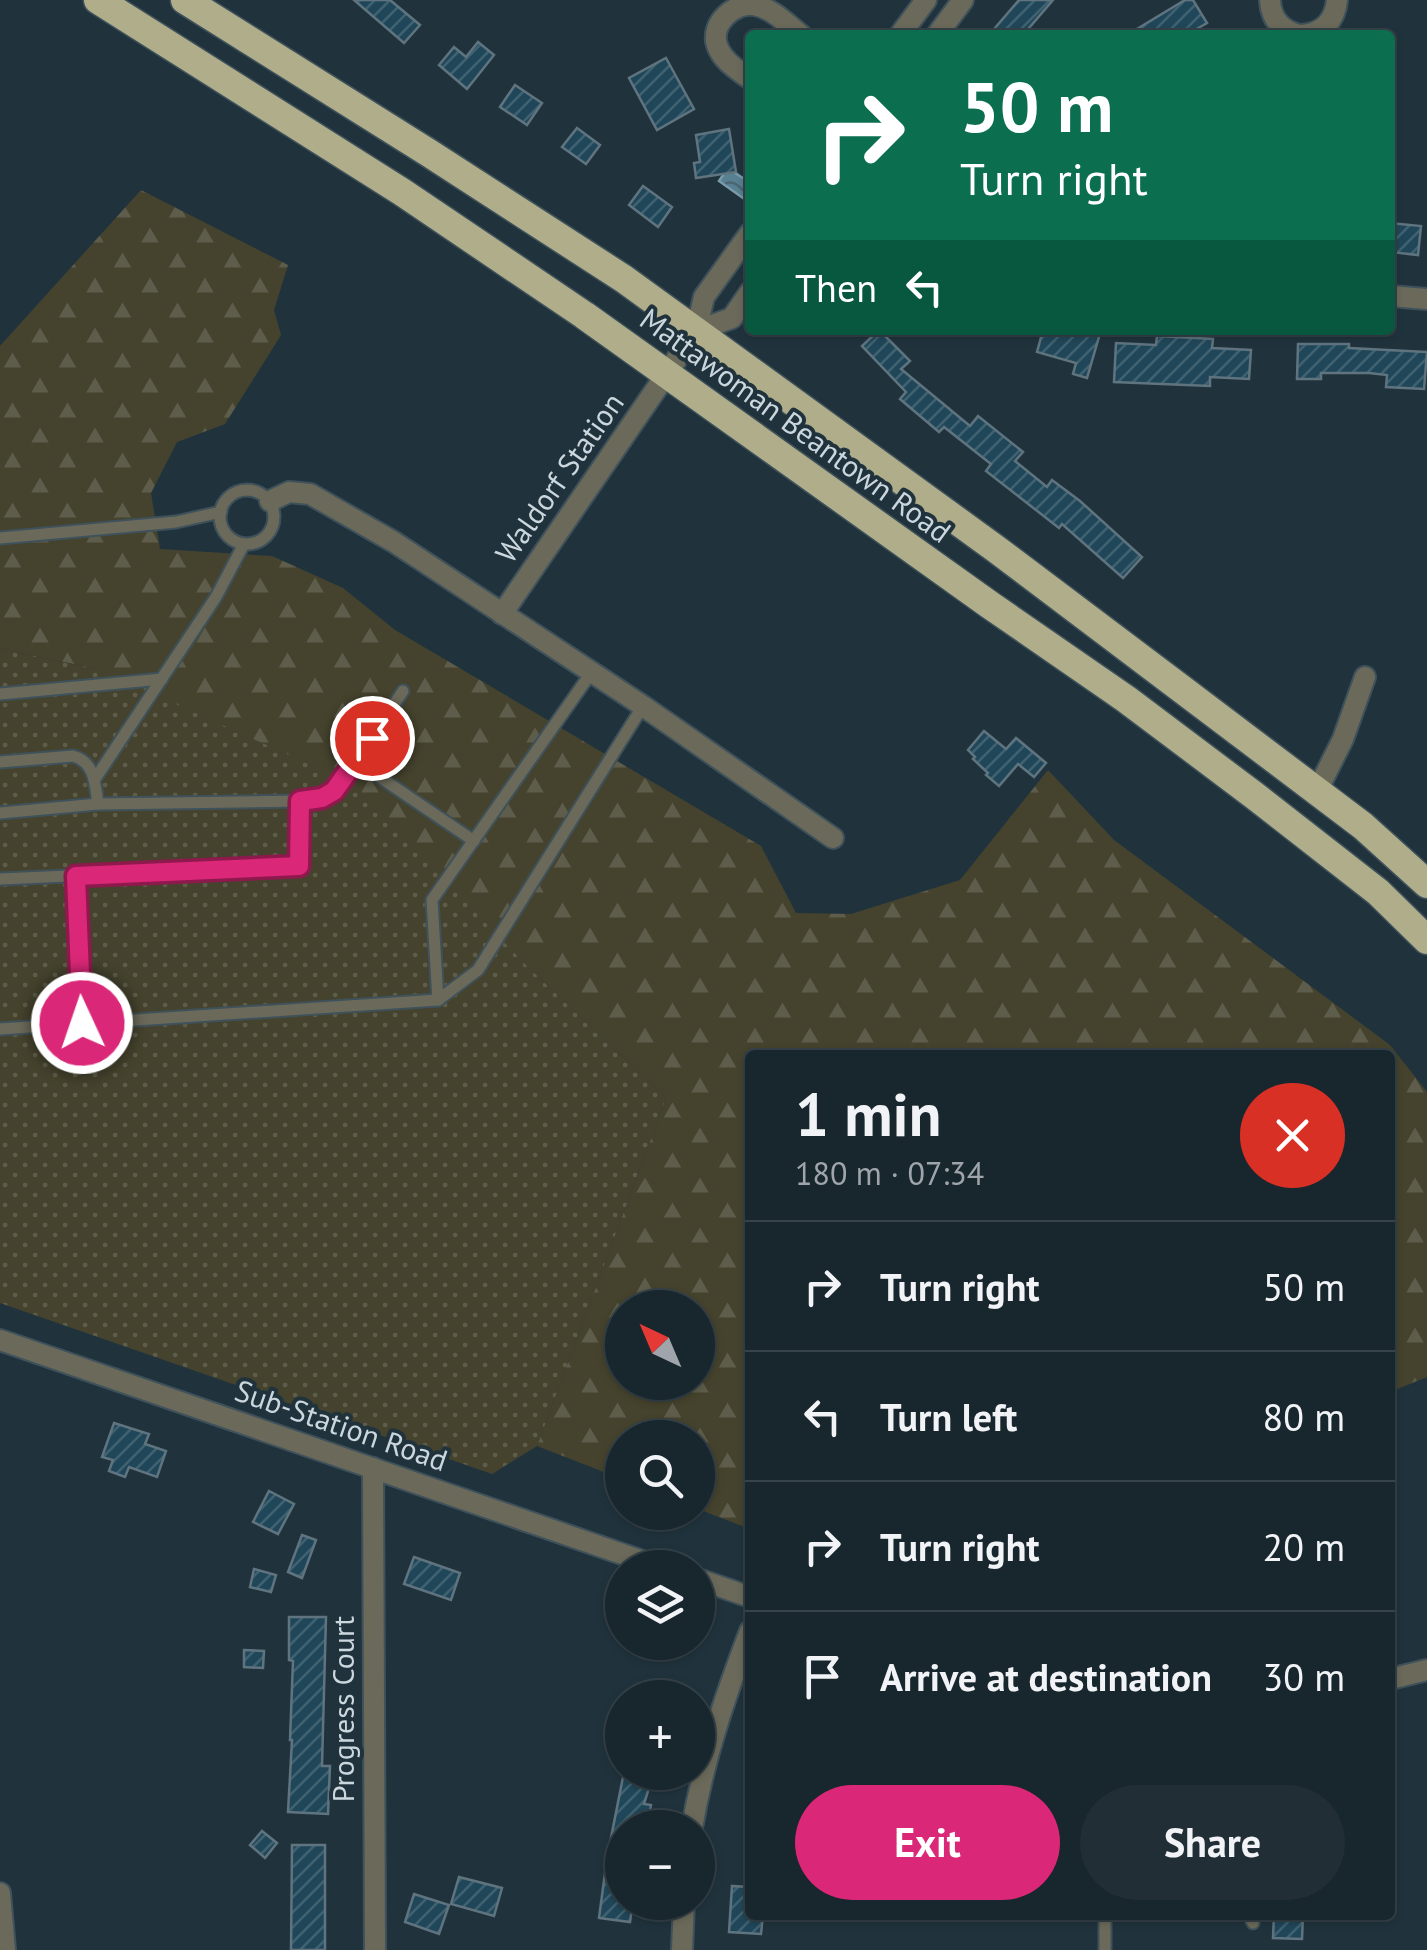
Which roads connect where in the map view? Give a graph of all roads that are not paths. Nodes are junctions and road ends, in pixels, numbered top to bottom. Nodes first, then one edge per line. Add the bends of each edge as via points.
1 (98, 0) edge
2 (186, 0) edge
3 (926, 0) edge
4 (963, 0) edge
5 (1270, 0) edge
6 (1338, 0) edge
7 (794, 30) edge
8 (904, 30) edge
9 (941, 30) edge
10 (1289, 30) edge
11 (1321, 30) edge
12 (745, 75) edge
13 (745, 240) edge
14 (1395, 296) edge
15 (745, 299) edge
16 (1427, 299) edge
17 (696, 331) junction
18 (667, 374) junction
19 (270, 501) junction
20 (221, 512) junction
21 (0, 538) edge
22 (244, 544) junction
23 (502, 614) junction
24 (591, 673) junction
25 (1366, 677) dead end
26 (162, 679) junction
27 (403, 691) dead end
28 (0, 694) edge
29 (643, 706) junction
30 (356, 761) junction
31 (0, 762) edge
32 (94, 779) junction
33 (1316, 791) junction
34 (1260, 799) junction
35 (300, 801) junction
36 (98, 804) junction
37 (0, 813) edge
38 (833, 838) dead end
39 (474, 840) junction
40 (76, 876) junction
41 (0, 879) edge
42 (1427, 884) edge
43 (1427, 916) edge
44 (1427, 940) edge
45 (438, 1000) junction
46 (82, 1023) junction
47 (0, 1029) edge
48 (0, 1340) edge
49 (373, 1468) junction
50 (611, 1550) edge
51 (715, 1585) edge
52 (745, 1595) edge
53 (745, 1644) edge
54 (1427, 1670) edge
55 (1395, 1678) edge
56 (695, 1810) edge
57 (0, 1893) edge
58 (683, 1920) edge
59 (1105, 1920) edge
60 (6, 1950) edge
61 (375, 1950) edge
62 (682, 1950) edge
63 (1106, 1950) edge

1 - 18 highway, Mattawoman Beantown Road via 402,192
2 - 17 highway, Mattawoman Beantown Road
3 - 8 street
4 - 9 street
5 - 10 street via 1275,20
6 - 11 street
7 - 12 street via 751,4 723,18 716,43
13 - 17 street via 704,297
14 - 16 street
15 - 17 street via 732,318
17 - 18 street, Waldorf Station
17 - 33 highway, Mattawoman Beantown Road
18 - 23 street, Waldorf Station
18 - 34 highway, Mattawoman Beantown Road
19 - 20 lane via 246,490 230,496
19 - 22 lane via 273,527 262,540
19 - 23 street via 289,492 310,494
20 - 21 lane
20 - 22 lane via 228,537
22 - 26 lane
23 - 24 street
24 - 29 street
24 - 39 lane
25 - 33 street
26 - 28 lane
26 - 32 lane
27 - 30 lane
29 - 38 street
29 - 45 lane via 478,970
30 - 35 lane via 334,791
30 - 39 lane
31 - 32 lane via 72,756 82,758
32 - 36 lane
33 - 42 highway, Mattawoman Beantown Road
34 - 43 highway via 1293,805
34 - 44 highway, Mattawoman Beantown Road via 1378,892
35 - 36 lane
35 - 40 lane via 299,866
36 - 37 lane
39 - 45 lane via 432,900
40 - 41 lane
40 - 46 lane
45 - 46 lane
46 - 47 lane
48 - 49 street, Sub-Station Road
49 - 50 street, Sub-Station Road
49 - 61 street, Progress Court
51 - 52 street
53 - 56 street via 718,1716
54 - 55 street
57 - 60 street
58 - 62 street
59 - 63 lane

